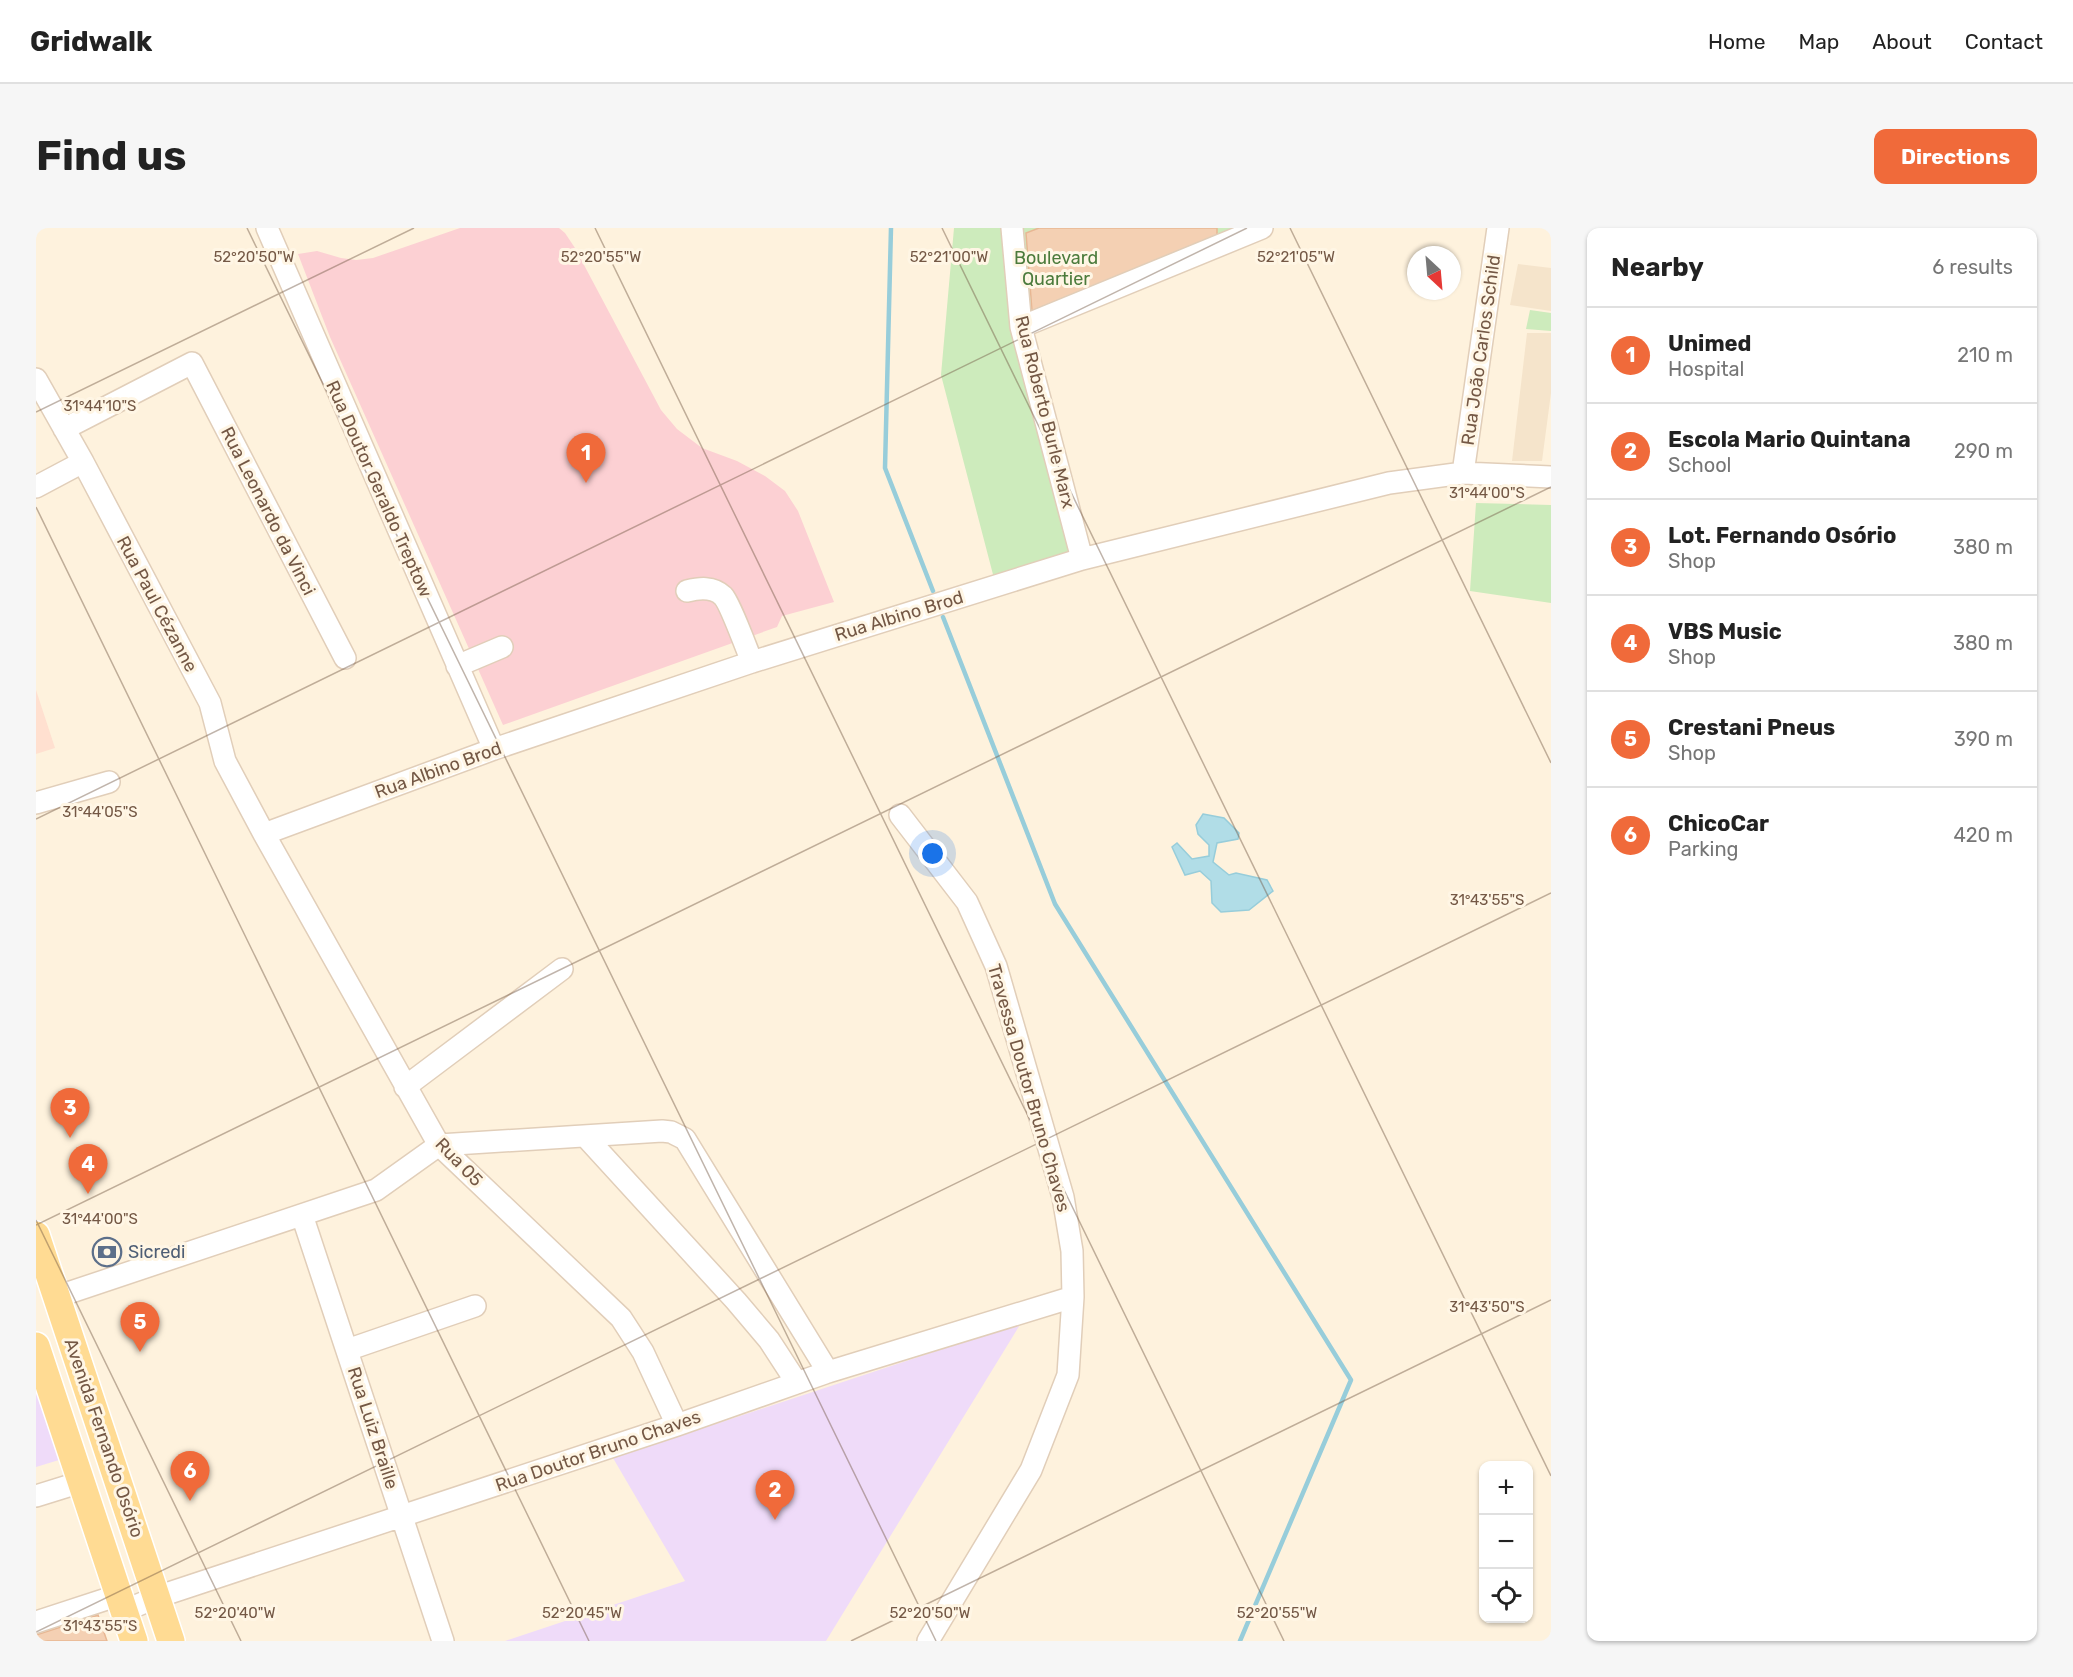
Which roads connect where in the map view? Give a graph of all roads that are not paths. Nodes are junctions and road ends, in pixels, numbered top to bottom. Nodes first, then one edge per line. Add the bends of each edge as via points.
1 (267, 228) edge
2 (1012, 228) edge
3 (1262, 228) edge
4 (1498, 228) edge
5 (1242, 232) edge
6 (1021, 327) junction
7 (36, 380) edge
8 (64, 429) junction
9 (83, 462) junction
10 (1463, 472) junction
11 (1551, 477) edge
12 (36, 487) edge
13 (1082, 559) junction
14 (687, 591) dead end
15 (502, 646) dead end
16 (345, 658) dead end
17 (752, 662) junction
18 (457, 666) junction
19 (494, 749) junction
20 (109, 782) dead end
21 (36, 803) edge
22 (900, 815) dead end
23 (264, 834) junction
24 (562, 969) dead end
25 (405, 1087) junction
26 (585, 1136) junction
27 (438, 1145) junction
28 (302, 1215) junction
29 (36, 1235) edge
30 (56, 1297) junction
31 (1073, 1297) junction
32 (475, 1306) dead end
33 (36, 1346) edge
34 (347, 1350) junction
35 (828, 1372) junction
36 (41, 1374) edge
37 (797, 1383) junction
38 (677, 1425) junction
39 (81, 1482) junction
40 (36, 1496) edge
41 (403, 1517) junction
42 (157, 1598) junction
43 (121, 1603) junction
44 (36, 1622) edge
45 (134, 1641) edge
46 (171, 1641) edge
47 (443, 1641) edge
48 (928, 1641) edge

1 - 18 street, Rua Doutor Geraldo Treptow
2 - 6 street, Rua Roberto Burle Marx
3 - 5 street
4 - 10 street, Rua João Carlos Schild
5 - 6 street
6 - 13 street, Rua Roberto Burle Marx
7 - 8 street, Rua Paul Cézanne
8 - 9 street, Rua Paul Cézanne
8 - 16 street, Rua Leonardo da Vinci via 192,363
9 - 12 street
9 - 23 street, Rua Paul Cézanne via 210,703 225,761
10 - 11 street, Rua Albino Brod
10 - 13 street, Rua Albino Brod via 1358,490
13 - 17 street, Rua Albino Brod
14 - 17 street via 711,589 724,597
15 - 18 street
17 - 19 street, Rua Albino Brod
18 - 19 street, Rua Doutor Geraldo Treptow
19 - 23 street, Rua Albino Brod
20 - 21 street
22 - 31 street, Travessa Doutor Bruno Chaves via 967,902 996,966 1063,1197 1072,1251
23 - 25 street, Rua 05
24 - 25 street
25 - 27 street, Rua 05
26 - 27 street
26 - 35 street via 662,1131 685,1139
26 - 37 street via 736,1301 769,1340
27 - 28 street via 376,1190
27 - 38 street, Rua 05 via 621,1318 643,1352
28 - 30 street
28 - 34 street, Rua Luiz Braille
29 - 30 main road, Avenida Fernando Osório
30 - 42 main road, Avenida Fernando Osório
31 - 35 street, Rua Doutor Bruno Chaves
31 - 48 street, Travessa Doutor Bruno Chaves via 1068,1375 1031,1470
32 - 34 street
33 - 36 main road, Avenida Fernando Osório
34 - 41 street, Rua Luiz Braille
35 - 37 street, Rua Doutor Bruno Chaves
36 - 39 main road, Avenida Fernando Osório
37 - 38 street, Rua Doutor Bruno Chaves
38 - 41 street, Rua Doutor Bruno Chaves
39 - 40 street
39 - 43 main road, Avenida Fernando Osório
41 - 42 street, Rua Doutor Bruno Chaves
41 - 47 street, Rua Luiz Braille
42 - 43 street, Rua Doutor Bruno Chaves
42 - 46 main road, Avenida Fernando Osório
43 - 44 street, Rua Doutor Bruno Chaves
43 - 45 main road, Avenida Fernando Osório

